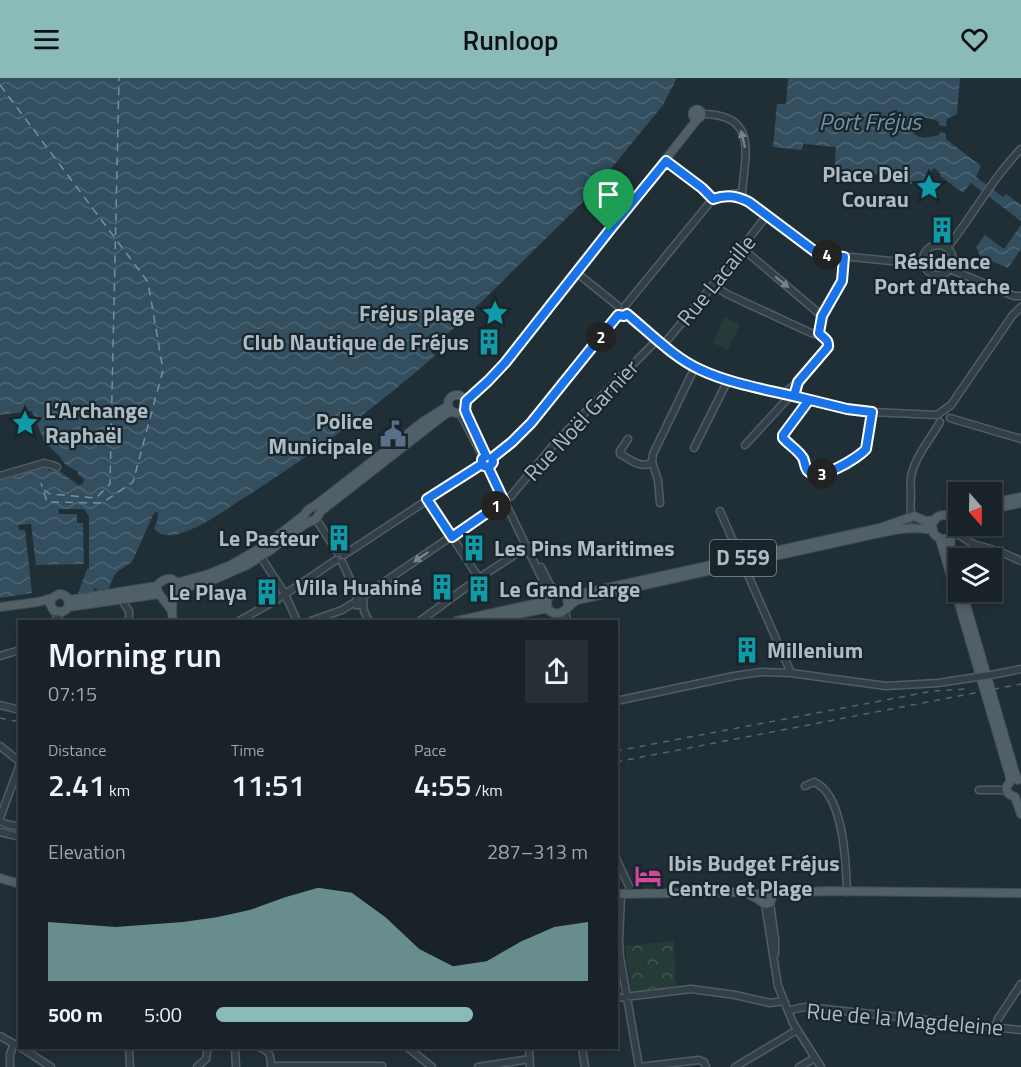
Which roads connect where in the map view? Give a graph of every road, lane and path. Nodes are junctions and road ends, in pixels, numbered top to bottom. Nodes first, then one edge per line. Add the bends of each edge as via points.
1 (697, 118) joint
2 (1021, 149) edge
3 (666, 161) junction
4 (741, 195) junction
5 (713, 199) junction
6 (767, 215) junction
7 (742, 248) junction
8 (947, 248) junction
9 (844, 257) junction
10 (923, 262) junction
11 (950, 269) junction
12 (577, 273) junction
13 (712, 285) junction
14 (1021, 296) edge
15 (622, 306) junction
16 (1021, 307) edge
17 (627, 314) junction
18 (618, 315) junction
19 (822, 316) junction
20 (819, 333) junction
21 (658, 339) junction
22 (664, 344) junction
23 (695, 367) junction
24 (728, 380) junction
25 (790, 395) junction
26 (809, 400) junction
27 (458, 408) junction
28 (872, 412) junction
29 (944, 416) junction
30 (628, 439) dead end
31 (1021, 439) edge
32 (745, 445) dead end
33 (694, 448) dead end
34 (485, 462) junction
35 (652, 462) junction
36 (57, 467) dead end
37 (0, 476) edge
38 (1021, 497) edge
39 (427, 499) junction
40 (911, 499) junction
41 (506, 500) junction
42 (1002, 501) edge
43 (660, 502) dead end
44 (1021, 503) edge
45 (1002, 507) edge
46 (720, 511) dead end
47 (313, 515) junction
48 (948, 516) edge
49 (912, 517) junction
50 (935, 520) junction
51 (919, 528) junction
52 (933, 531) junction
53 (948, 536) edge
54 (961, 536) edge
55 (452, 537) junction
56 (940, 539) junction
57 (528, 546) junction
58 (261, 557) junction
59 (340, 558) junction
60 (743, 561) junction
61 (1021, 561) edge
62 (479, 578) junction
63 (175, 590) junction
64 (160, 593) junction
65 (285, 594) junction
66 (566, 596) junction
67 (109, 597) junction
68 (121, 599) junction
69 (550, 599) junction
70 (359, 600) junction
71 (965, 602) edge
72 (64, 605) junction
73 (566, 608) junction
74 (0, 609) edge
75 (171, 610) junction
76 (557, 613) junction
77 (59, 620) edge
78 (129, 620) edge
79 (173, 620) edge
80 (241, 620) edge
81 (297, 620) edge
82 (314, 620) edge
83 (368, 620) edge
84 (421, 620) edge
85 (462, 620) edge
86 (487, 620) edge
87 (560, 620) edge
88 (567, 620) edge
89 (18, 651) edge
90 (0, 656) edge
91 (1021, 669) edge
92 (791, 673) junction
93 (618, 701) edge
94 (0, 705) edge
95 (18, 710) edge
96 (0, 746) edge
97 (18, 761) edge
98 (18, 769) edge
99 (1016, 781) edge
100 (805, 786) dead end
101 (979, 790) dead end
102 (1007, 791) junction
103 (1018, 796) edge
104 (1021, 814) edge
105 (0, 820) edge
106 (18, 827) edge
107 (0, 832) edge
108 (18, 836) edge
109 (618, 862) edge
110 (0, 878) edge
111 (18, 884) edge
112 (847, 892) junction
113 (632, 893) junction
114 (618, 895) edge
115 (1021, 895) edge
116 (767, 899) junction
117 (618, 941) edge
118 (1021, 984) edge
119 (627, 997) junction
120 (618, 998) edge
121 (784, 1001) junction
122 (789, 1011) junction
123 (995, 1027) junction
124 (797, 1030) junction
125 (1021, 1030) edge
126 (0, 1036) edge
127 (18, 1046) edge
128 (23, 1049) edge
129 (129, 1049) edge
130 (208, 1049) edge
131 (233, 1049) edge
132 (266, 1049) edge
133 (410, 1049) edge
134 (529, 1049) edge
135 (582, 1049) edge
136 (815, 1058) junction
137 (530, 1059) junction
138 (271, 1066) edge
139 (382, 1066) edge
140 (10, 1067) edge
141 (51, 1067) edge
142 (130, 1067) edge
143 (196, 1067) edge
144 (235, 1067) edge
145 (332, 1067) edge
146 (432, 1067) edge
147 (478, 1067) edge
148 (530, 1067) edge
149 (585, 1067) edge
150 (639, 1067) edge
151 (706, 1067) edge
152 (735, 1067) edge
153 (799, 1067) edge
154 (821, 1067) edge

1 - 3 main road
4 -> 1 street via 745,146 740,127 726,117
2 - 8 street
3 - 5 street
3 - 12 main road
4 - 5 street
4 - 6 street
5 - 15 street
6 - 7 street, Rue Lacaille
6 - 9 street via 817,253
7 - 13 street, Rue Lacaille
7 -> 19 street
8 - 10 street via 930,247
8 - 11 street via 953,260
9 - 10 street
9 - 19 street via 842,281
10 - 11 street via 934,275
11 - 14 street
12 - 15 street
12 - 27 main road via 505,363
13 - 20 street via 811,333
13 - 22 street, Rue Lacaille
15 - 17 street via 628,309
15 - 18 street via 616,311
16 - 29 street
17 - 18 street
17 - 21 street
18 - 34 street via 531,423
19 - 20 street
20 - 25 street via 828,347 789,389
21 - 22 street
21 - 41 street, Rue Noël Garnier via 556,442
22 - 23 street
23 - 24 street
23 - 35 street
24 - 25 street
24 - 33 street
25 - 26 street
25 - 32 street
26 - 28 street
26 - 28 street via 783,438 814,474 826,473 863,452
27 - 34 street
27 - 47 main road
28 - 29 street
29 - 31 street
29 - 40 street via 915,465
30 - 35 street via 620,454 645,466
34 - 39 street
34 - 41 street
35 - 43 street
36 - 37 street via 45,463
38 - 42 main road
39 - 55 street
39 - 59 street
40 - 49 street
40 - 49 street
41 - 55 street, Rue Noël Garnier
41 - 57 street
44 - 45 main road
46 - 60 street
47 - 58 main road
47 - 59 street
47 - 63 main road via 243,559
48 - 50 main road
49 - 50 main road
49 - 51 street
49 - 60 main road, D 559
50 - 52 main road
51 - 52 main road, D 559
51 - 60 main road, D 559
52 - 56 main road
53 - 56 main road
54 - 61 street
55 - 62 street
55 -> 70 street, Rue Noël Garnier
56 - 99 main road via 1004,757
57 - 62 street
57 - 69 street via 550,585
58 - 63 main road via 223,576
58 - 65 street
59 - 65 street
59 - 70 street
60 - 66 main road, D 559
60 - 73 main road, D 559 via 577,600
60 - 92 street
62 - 84 street
63 - 64 main road via 168,598
63 - 64 main road via 171,579 166,579 160,581
63 - 75 main road
64 - 67 main road
64 - 68 main road
64 - 75 main road
65 - 80 street
65 - 81 street
66 - 69 main road via 562,592
66 - 73 main road
67 - 68 main road
67 - 72 main road
68 - 78 street via 129,611
69 - 76 main road via 552,611
69 - 85 main road
69 - 86 main road
70 - 82 street, Rue Noël Garnier
70 - 83 street
71 - 99 main road
72 - 74 main road via 38,602
72 - 77 street via 57,617
73 - 76 main road
73 - 88 street
75 - 79 main road
76 - 87 street
89 - 90 street
91 - 92 street, bridge via 938,683 886,686
92 - 93 street via 734,676
94 - 95 street
96 - 97 street
98 - 105 street
99 - 102 main road via 1007,786
100 - 112 street via 819,784 834,804
101 - 102 street
102 - 103 main road
103 - 104 main road
105 - 106 street
107 - 108 street
109 - 113 street
110 - 111 main road
112 - 115 main road
112 - 116 main road
113 - 114 main road
113 - 116 main road via 742,892
114 - 116 main road via 741,894
114 - 117 street
115 - 116 main road via 790,895
116 - 121 street via 771,948
117 - 119 street
118 - 123 street
119 - 120 street
119 - 121 street via 691,989 770,1003
119 - 150 street
121 - 122 street
122 - 123 street, Rue de la Magdeleine via 806,1007
122 - 124 street
123 - 125 street, Rue de la Magdeleine
124 - 136 street
124 - 152 street
126 - 127 street
127 - 140 street via 10,1054
128 - 141 street
129 - 142 street
130 - 143 street via 206,1059
131 - 144 street
132 - 138 street
133 - 146 street
134 - 137 street
135 - 149 street
136 - 153 street
136 - 154 street
137 - 147 street
137 - 148 street
138 - 145 street
139 - 145 street
150 - 151 street via 699,1060

